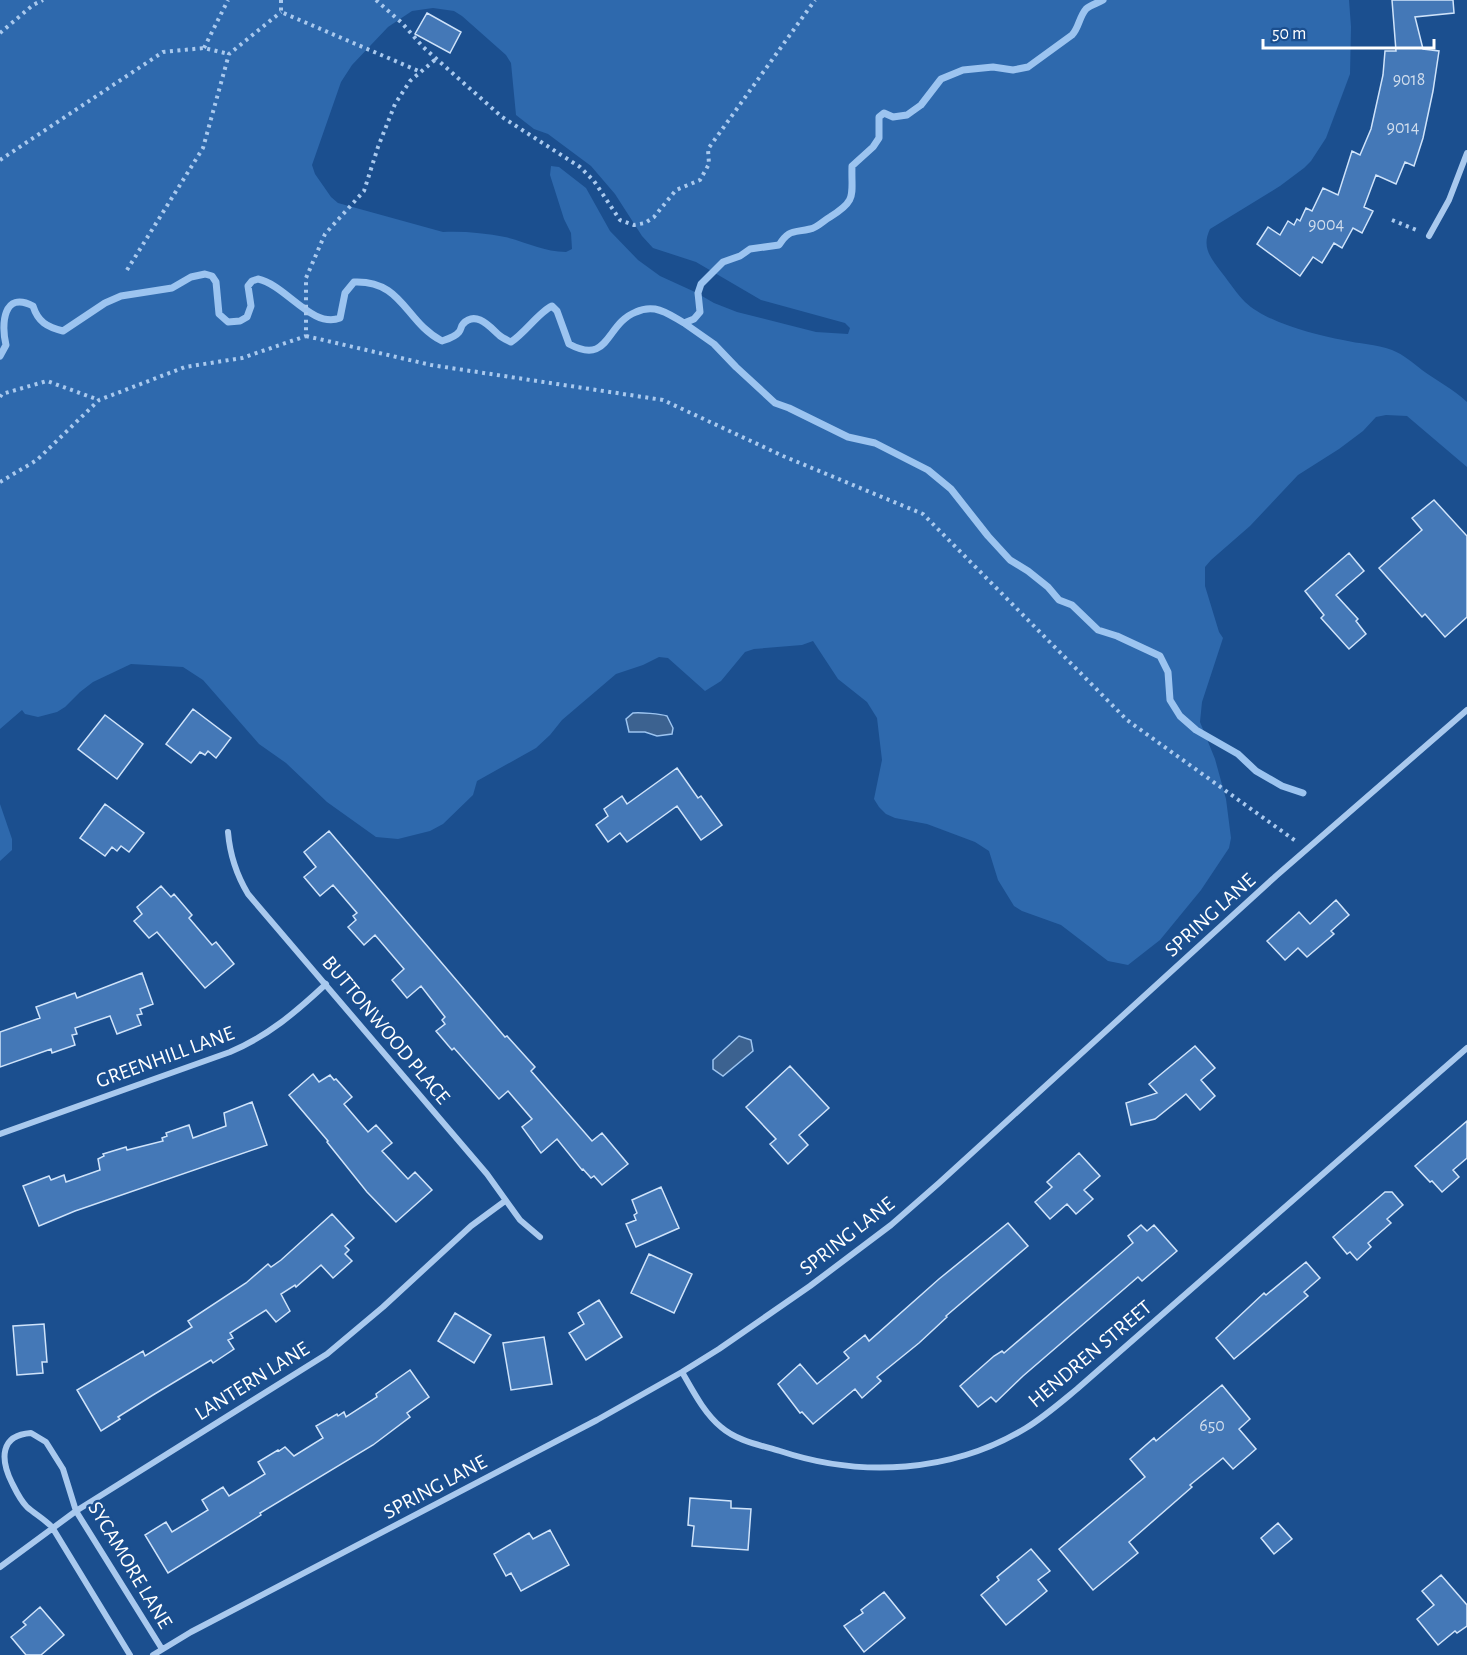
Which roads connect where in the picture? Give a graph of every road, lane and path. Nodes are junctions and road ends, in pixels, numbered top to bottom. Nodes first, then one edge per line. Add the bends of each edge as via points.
1 (43, 0) edge
2 (228, 0) edge
3 (281, 0) edge
4 (376, 0) edge
5 (815, 0) edge
6 (281, 12) junction
7 (0, 33) edge
8 (204, 48) junction
9 (229, 54) junction
10 (436, 59) junction
11 (421, 72) junction
12 (1467, 153) edge
13 (0, 160) edge
14 (1392, 220) dead end
15 (1430, 236) joint
16 (127, 270) dead end
17 (306, 336) junction
18 (0, 397) edge
19 (99, 400) junction
20 (0, 482) edge
21 (1467, 710) edge
22 (228, 832) dead end
23 (1308, 849) junction
24 (326, 984) junction
25 (1467, 1048) edge
26 (0, 1134) edge
27 (505, 1201) junction
28 (540, 1238) dead end
29 (682, 1372) junction
30 (76, 1511) junction
31 (52, 1527) junction
32 (0, 1567) edge
33 (162, 1649) junction
34 (130, 1655) edge
35 (153, 1655) edge

1 - 7 path
2 - 8 path
3 - 6 path
4 - 10 path
5 - 10 path via 708,149 709,164 700,180 676,190 654,217 634,225 620,220 580,167 502,117
6 - 9 path
6 - 11 path
8 - 9 path
8 - 13 path via 164,52
9 - 16 path via 203,148
10 - 11 path
11 - 17 path via 395,104 364,190 320,245 306,278
12 - 15 street
14 - 15 path
17 - 19 path via 243,358 185,368
17 - 23 path via 431,365 663,400 783,456 923,514 1127,720
18 - 19 path via 47,381
19 - 20 path via 37,460
21 - 23 street, SPRING LANE
22 - 24 street, BUTTONWOOD PLACE via 230,854 248,894
23 - 29 street, SPRING LANE via 891,1225
24 - 26 street, GREENHILL LANE via 300,1009 254,1042
24 - 27 street, BUTTONWOOD PLACE via 487,1174
25 - 29 street, HENDREN STREET via 1077,1389 1027,1428 991,1446 954,1458 894,1468 816,1462 733,1436 711,1417
27 - 28 street, BUTTONWOOD PLACE
27 - 30 street, LANTERN LANE via 471,1226 327,1354
29 - 33 street, SPRING LANE
30 - 31 street, LANTERN LANE
30 - 31 street, SYCAMORE LANE via 63,1469 46,1442 31,1433 14,1437 2,1455 5,1470 27,1507
30 - 33 street, SYCAMORE LANE
31 - 32 street, LANTERN LANE
31 - 34 street, SYCAMORE LANE
33 - 35 street, SPRING LANE

